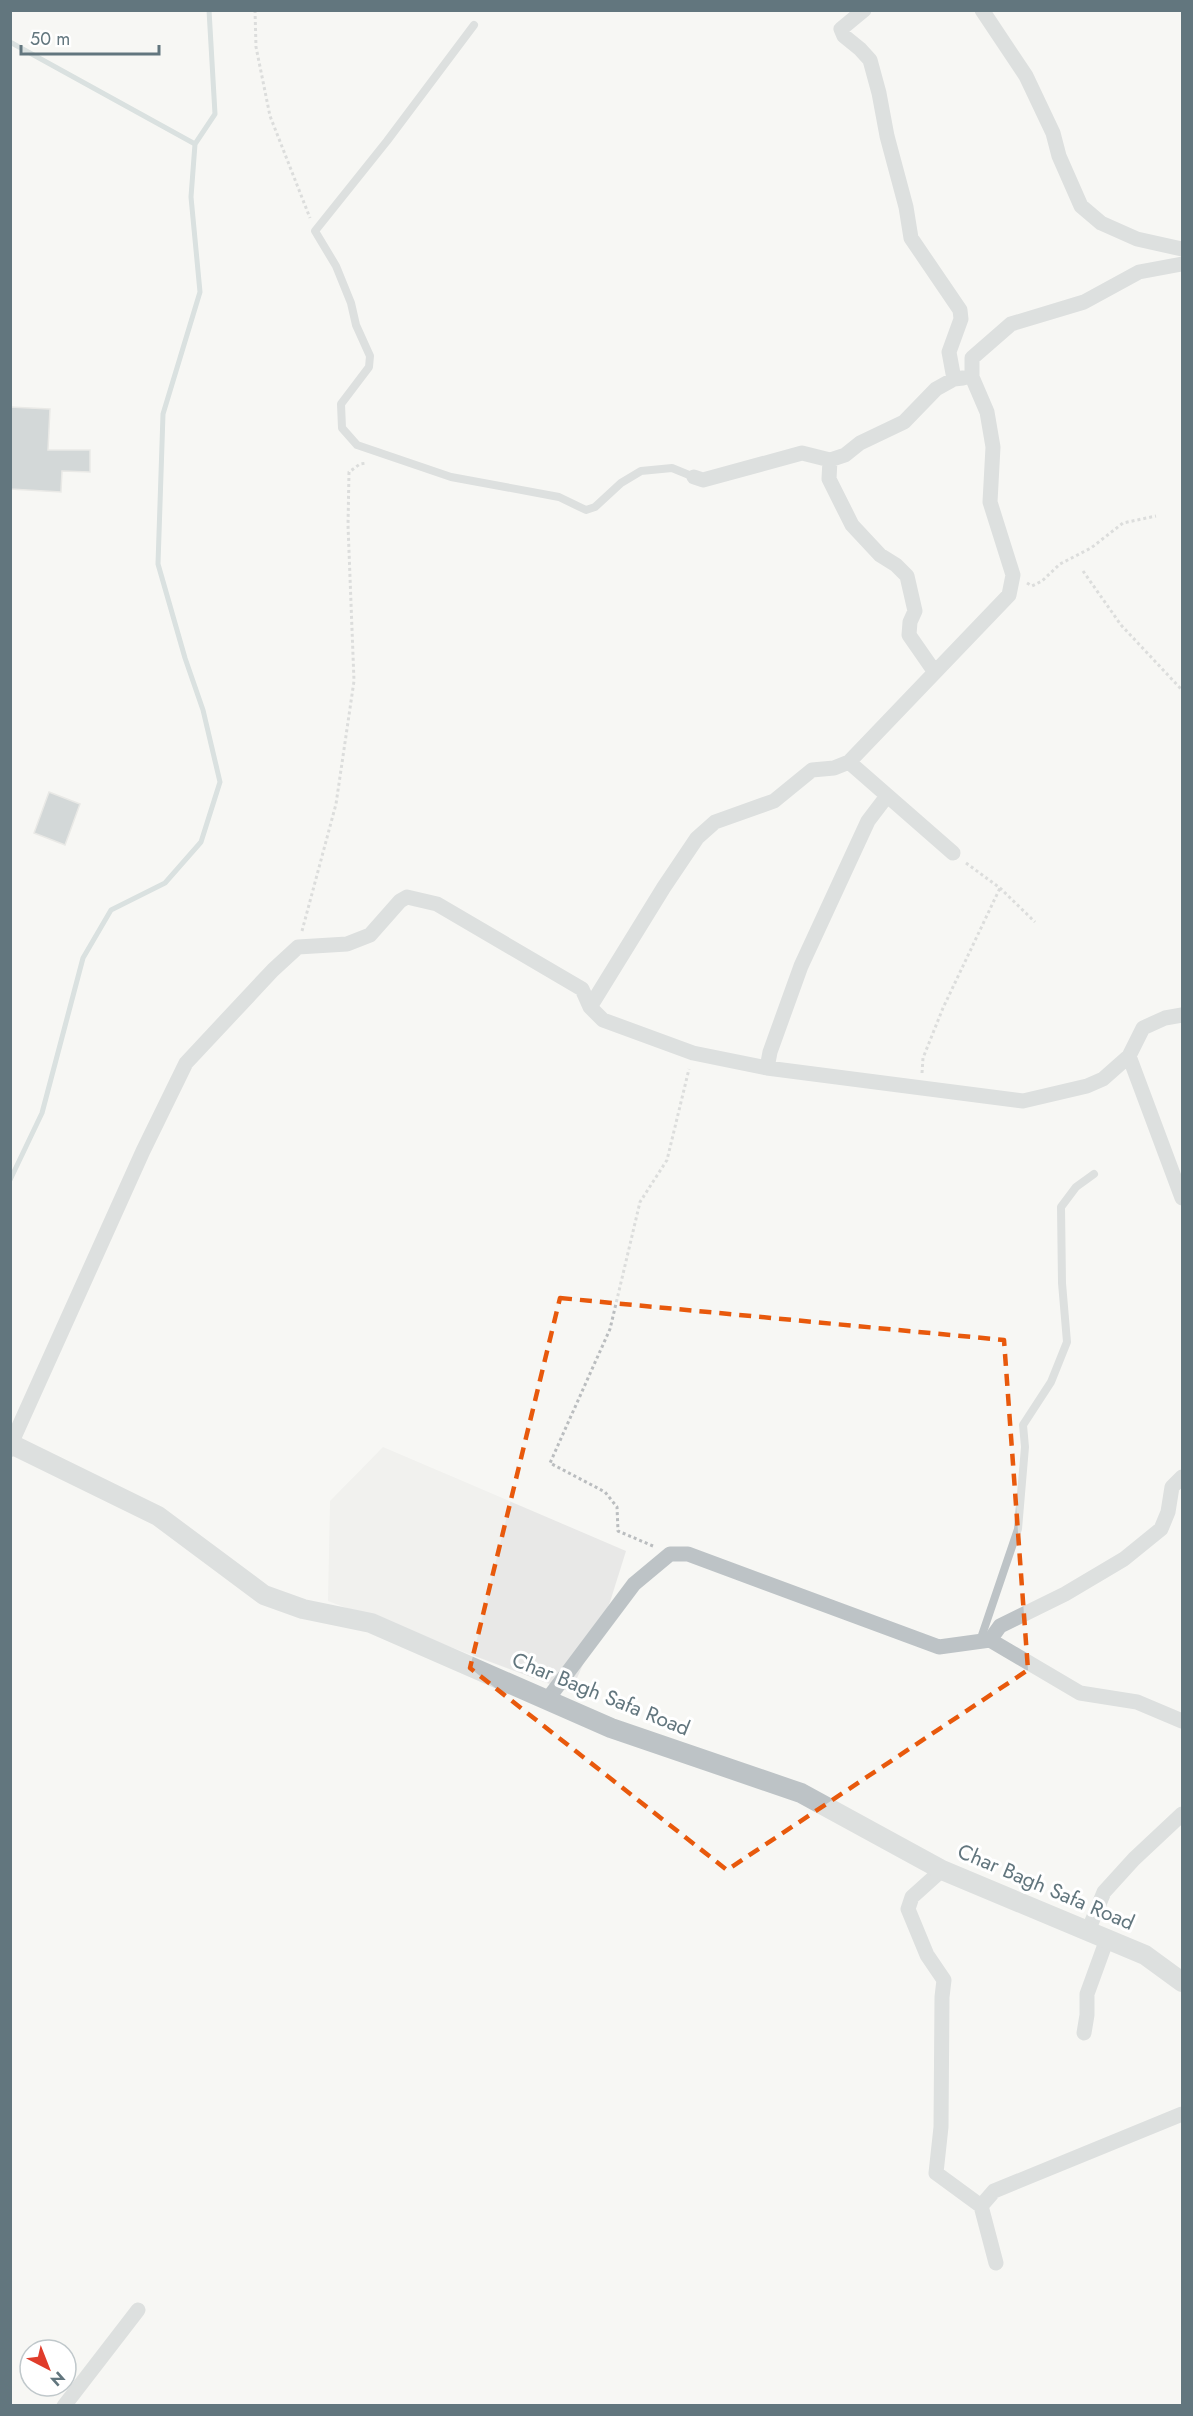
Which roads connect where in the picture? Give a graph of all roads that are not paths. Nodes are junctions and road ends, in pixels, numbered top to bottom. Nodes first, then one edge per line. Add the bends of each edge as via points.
1 (864, 10) edge
2 (982, 10) edge
3 (474, 25) dead end
4 (1182, 249) edge
5 (1182, 264) edge
6 (972, 377) junction
7 (954, 379) junction
8 (830, 460) junction
9 (694, 477) joint
10 (934, 671) junction
11 (849, 762) junction
12 (887, 796) junction
13 (953, 853) road end
14 (590, 1007) junction
15 (1182, 1015) edge
16 (1129, 1056) junction
17 (767, 1068) junction
18 (1094, 1174) dead end
19 (1182, 1198) edge
20 (11, 1446) edge
21 (1182, 1477) edge
22 (985, 1641) junction
23 (547, 1700) junction
24 (1182, 1720) edge
25 (1182, 1814) edge
26 (942, 1870) junction
27 (1088, 1931) junction
28 (1107, 1939) junction
29 (1182, 1982) edge
30 (1084, 2033) dead end
31 (1182, 2114) edge
32 (981, 2206) junction
33 (996, 2263) dead end
34 (138, 2310) dead end
35 (64, 2406) edge

1 - 7 street via 841,29 870,60 911,238 960,310 961,319 949,352
2 - 4 street via 1026,76 1082,206 1101,223 1137,239
3 - 9 lane via 315,231 336,266 370,356 369,367 341,404 342,428 357,445 451,477 559,497 586,510 641,471 672,468
5 - 6 street via 1138,272 1084,302 1011,324 972,358
6 - 7 street
6 - 10 street via 987,412 993,447 990,502 1013,575 1009,595
7 - 8 street via 936,389 903,422
8 - 9 street via 802,453 703,480
8 - 10 street via 829,479 852,525 907,576 915,611 909,635
10 - 11 street
11 - 12 street
11 - 14 street via 812,770 774,801 716,822 697,838
12 - 13 street
12 - 17 street via 868,820 801,966
14 - 17 street via 603,1020 693,1053
14 - 20 street via 582,989 437,904 407,897 370,935 347,944 298,947 186,1063
15 - 16 street via 1143,1028
16 - 17 street via 1103,1079 1087,1086 1023,1101
16 - 19 street
18 - 22 lane via 1076,1187 1061,1208 1067,1342 1051,1382 1023,1425 1025,1447 1018,1529
20 - 23 street, Char Bagh Safa Road via 158,1515 264,1595 303,1609 371,1623
21 - 22 street via 1172,1487 1161,1529 1065,1594 1000,1626
22 - 23 street via 939,1647 688,1554 670,1554 634,1584
22 - 24 street via 1080,1693 1137,1702
23 - 26 street, Char Bagh Safa Road via 611,1728 801,1793
25 - 27 street via 1104,1892
26 - 27 street, Char Bagh Safa Road
26 - 32 street via 912,1897 908,1909 927,1955 944,1980 941,2127 936,2173
27 - 28 street, Char Bagh Safa Road
28 - 29 street, Char Bagh Safa Road via 1146,1955
28 - 30 street via 1086,1994
31 - 32 street via 994,2191
32 - 33 street
34 - 35 street

